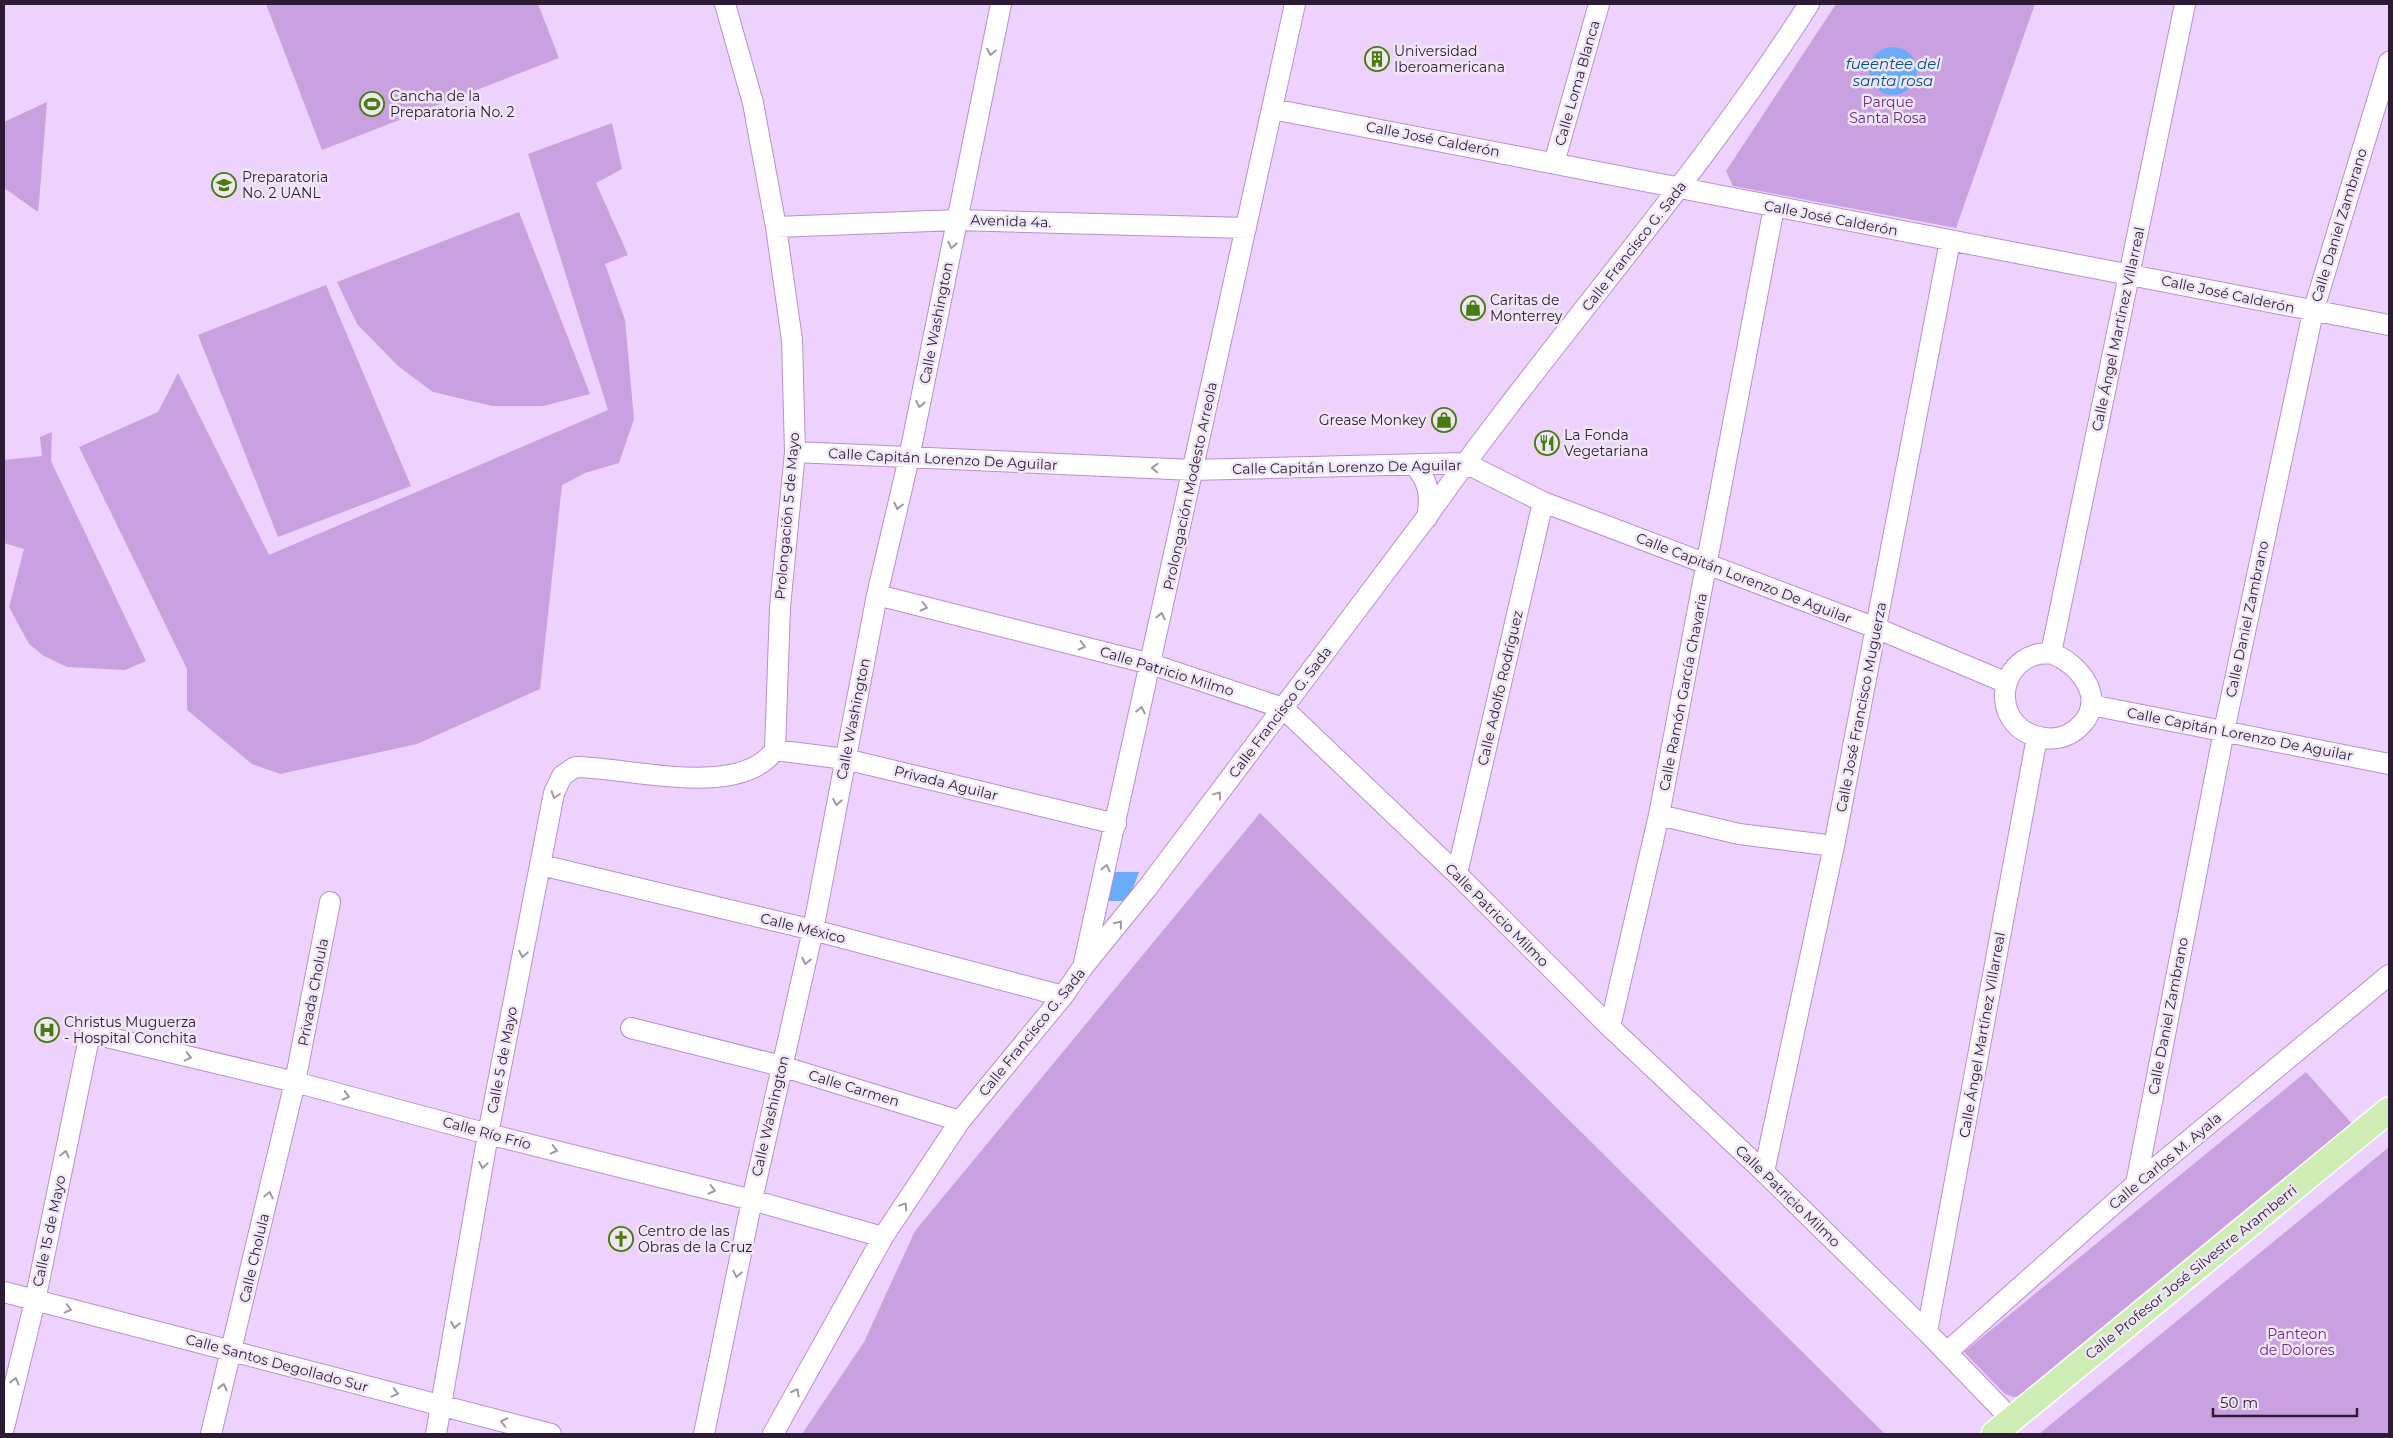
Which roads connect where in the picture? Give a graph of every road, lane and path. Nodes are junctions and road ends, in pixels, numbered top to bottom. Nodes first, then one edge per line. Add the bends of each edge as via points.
1 (725, 4) edge
2 (1001, 4) edge
3 (1295, 4) edge
4 (1599, 4) edge
5 (1809, 4) edge
6 (2185, 4) edge
7 (2389, 62) edge
8 (1272, 109) junction
9 (1554, 163) junction
10 (1679, 187) junction
11 (1774, 207) junction
12 (957, 220) junction
13 (776, 228) junction
14 (1246, 228) junction
15 (1950, 241) junction
16 (2130, 274) junction
17 (2313, 312) junction
18 (2389, 325) edge
19 (795, 452) junction
20 (909, 458) junction
21 (1465, 463) junction
22 (1414, 465) junction
23 (1193, 470) junction
24 (1544, 502) junction
25 (1426, 518) junction
26 (1707, 564) junction
27 (877, 595) junction
28 (1876, 628) junction
29 (2051, 653) junction
30 (1151, 664) junction
31 (2007, 684) junction
32 (2090, 705) junction
33 (1283, 708) junction
34 (2224, 731) junction
35 (2037, 737) junction
36 (775, 750) junction
37 (845, 759) junction
38 (2389, 764) edge
39 (1659, 815) junction
40 (1116, 824) junction
41 (1834, 846) junction
42 (541, 865) junction
43 (1457, 874) junction
44 (330, 902) dead end
45 (813, 930) junction
46 (1083, 967) junction
47 (2389, 975) edge
48 (1063, 996) junction
49 (1610, 1027) junction
50 (631, 1028) dead end
51 (90, 1033) joint
52 (781, 1066) junction
53 (296, 1082) junction
54 (2389, 1110) edge
55 (960, 1121) junction
56 (488, 1134) junction
57 (1764, 1172) junction
58 (2136, 1184) junction
59 (752, 1200) junction
60 (883, 1237) junction
61 (4, 1292) edge
62 (35, 1301) junction
63 (1927, 1332) junction
64 (232, 1351) junction
65 (1947, 1352) junction
66 (442, 1406) junction
67 (2002, 1427) edge
68 (4, 1428) edge
69 (211, 1434) edge
70 (436, 1434) edge
71 (551, 1434) edge
72 (704, 1434) edge
73 (773, 1434) edge

1 - 13 street, Prolongación 5 de Mayo via 753,102
2 -> 12 street, Calle Washington
3 - 8 street, Prolongación Modesto Arreola
4 - 9 street, Calle Loma Blanca
5 - 10 street, Calle Francisco G. Sada via 1755,85
6 - 16 street, Calle Ángel Martínez Villarreal
7 - 17 street, Calle Daniel Zambrano
8 - 9 street, Calle José Calderón
8 - 14 street, Prolongación Modesto Arreola
9 - 10 street, Calle José Calderón
10 - 11 street, Calle José Calderón
10 - 21 street, Calle Francisco G. Sada
11 - 15 street, Calle José Calderón
11 - 26 street, Calle Ramón García Chavaria
12 - 13 street, Avenida 4a.
12 - 14 street, Avenida 4a.
12 -> 20 street, Calle Washington
13 - 19 street, Prolongación 5 de Mayo via 792,340
14 - 23 street, Prolongación Modesto Arreola
15 - 16 street, Calle José Calderón
15 - 28 street, Calle José Francisco Muguerza
16 - 17 street, Calle José Calderón
16 - 29 street, Calle Ángel Martínez Villarreal
17 - 18 street, Calle José Calderón
17 - 34 street, Calle Daniel Zambrano
19 - 20 street, Calle Capitán Lorenzo De Aguilar
19 - 36 street, Prolongación 5 de Mayo via 780,607
23 -> 20 street, Calle Capitán Lorenzo De Aguilar
20 -> 27 street, Calle Washington
21 - 22 street, Calle Capitán Lorenzo De Aguilar
21 - 24 street, Calle Capitán Lorenzo De Aguilar
21 - 25 street, Calle Francisco G. Sada
22 - 23 street, Calle Capitán Lorenzo De Aguilar
22 - 25 street via 1428,489 1430,504
30 -> 23 street, Prolongación Modesto Arreola
24 - 26 street, Calle Capitán Lorenzo De Aguilar
24 - 43 street, Calle Adolfo Rodríguez
25 - 33 street, Calle Francisco G. Sada
26 - 28 street, Calle Capitán Lorenzo De Aguilar
26 - 39 street, Calle Ramón García Chavaria
27 -> 30 street, Calle Patricio Milmo
27 - 37 street, Calle Washington
28 - 31 street, Calle Capitán Lorenzo De Aguilar
28 - 41 street, Calle José Francisco Muguerza
29 - 31 street via 2035,655 2018,666
29 - 32 street via 2078,668 2090,693
30 - 33 street, Calle Patricio Milmo
40 -> 30 street, Prolongación Modesto Arreola
31 - 35 street via 2005,704 2012,723 2024,733
32 - 34 street, Calle Capitán Lorenzo De Aguilar
32 - 35 street via 2087,719 2077,730 2063,737
33 - 43 street, Calle Patricio Milmo
46 -> 33 street, Calle Francisco G. Sada via 1148,887
34 - 38 street, Calle Capitán Lorenzo De Aguilar
34 - 58 street, Calle Daniel Zambrano
35 - 63 street, Calle Ángel Martínez Villarreal
36 - 37 street, Privada Aguilar
36 -> 42 street, Calle 5 de Mayo via 769,758 752,768 726,776 658,777 575,767 562,776 554,794
37 - 40 street, Privada Aguilar
37 -> 45 street, Calle Washington
39 - 41 street via 1739,834
39 - 49 street, Calle Ramón García Chavaria
46 -> 40 street, Prolongación Modesto Arreola
41 - 57 street, Calle José Francisco Muguerza
42 - 45 street, Calle México
42 -> 56 street, Calle 5 de Mayo
43 - 49 street, Calle Patricio Milmo
44 - 53 street, Privada Cholula
45 - 48 street, Calle México
45 -> 52 street, Calle Washington
46 - 48 street, Calle Francisco G. Sada
47 - 58 street, Calle Carlos M. Ayala
48 - 55 street, Calle Francisco G. Sada
49 - 57 street, Calle Patricio Milmo
50 - 52 street, Calle Carmen
51 -> 53 street, Calle Río Frío
62 -> 51 street, Calle 15 de Mayo
52 - 55 street, Calle Carmen
52 - 59 street, Calle Washington
53 -> 56 street, Calle Río Frío
64 -> 53 street, Calle Cholula
54 - 67 main road, Calle Profesor José Silvestre Aramberri
60 -> 55 street, Calle Francisco G. Sada
56 -> 59 street, Calle Río Frío
56 -> 66 street, Calle 5 de Mayo
57 - 63 street, Calle Patricio Milmo
58 - 65 street, Calle Carlos M. Ayala
59 - 60 street, Calle Río Frío
59 -> 72 street, Calle Washington
73 -> 60 street, Calle Francisco G. Sada
61 - 62 street, Calle Santos Degollado Sur
62 -> 64 street, Calle Santos Degollado Sur
68 -> 62 street, Calle 15 de Mayo
63 - 65 street, Calle Patricio Milmo
64 -> 66 street, Calle Santos Degollado Sur
69 -> 64 street, Calle Cholula
65 - 67 street, Calle Patricio Milmo
66 - 70 street, Calle 5 de Mayo
71 -> 66 street, Calle Santos Degollado Sur

